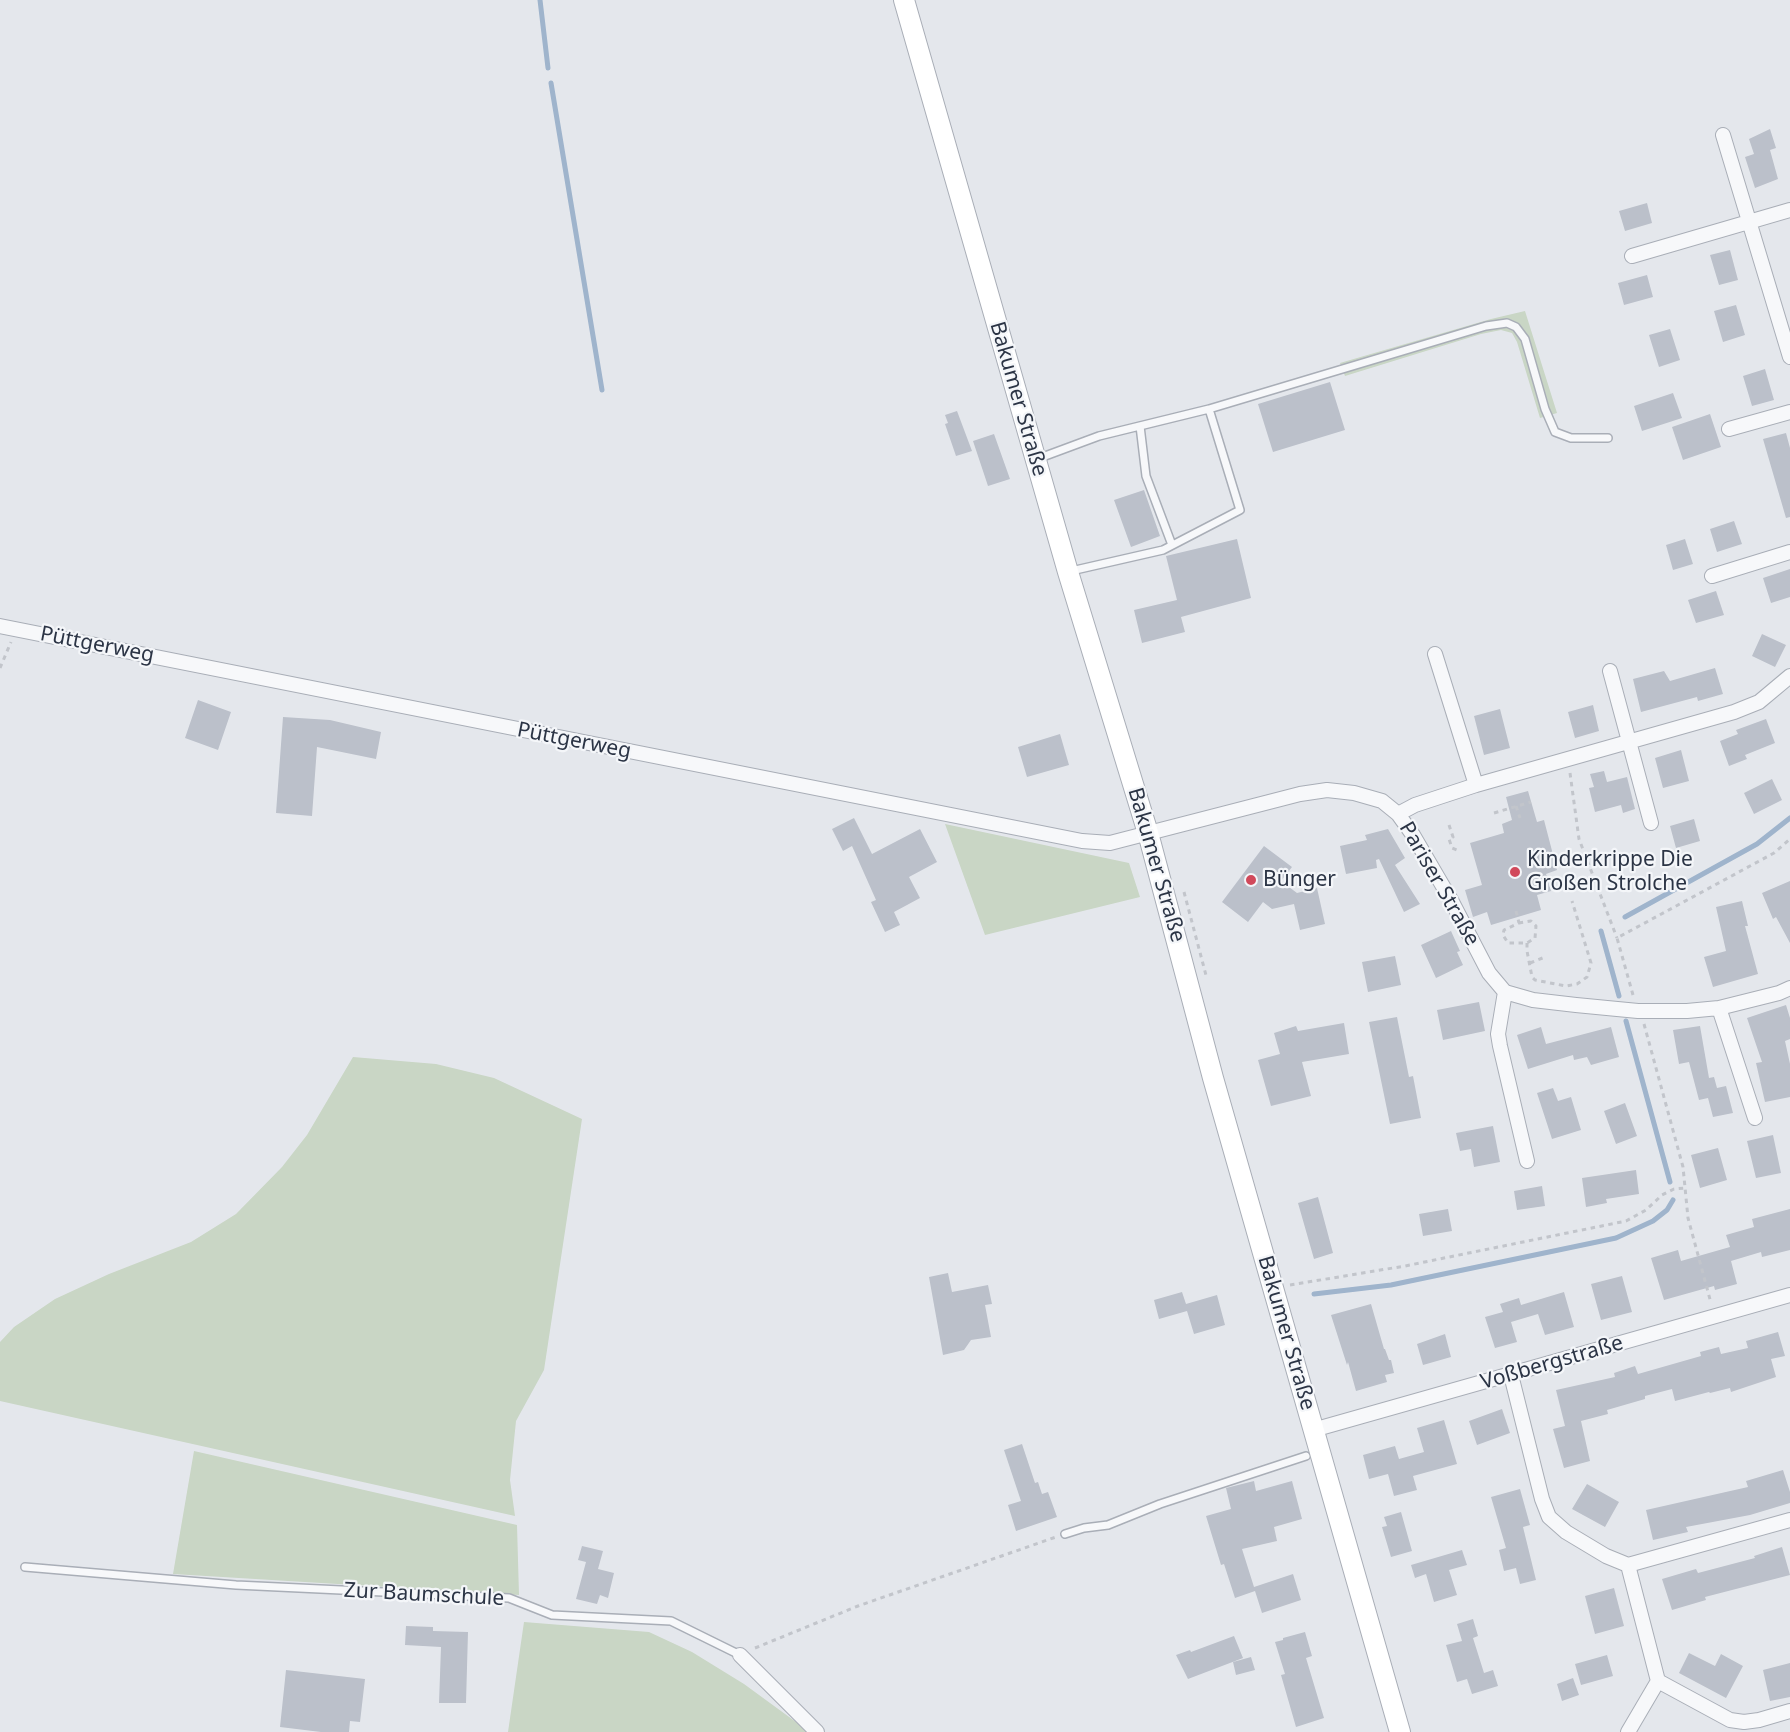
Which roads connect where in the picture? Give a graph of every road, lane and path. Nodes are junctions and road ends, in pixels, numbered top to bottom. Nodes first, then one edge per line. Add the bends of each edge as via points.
1 (904, 0) edge
2 (1723, 135) dead end
3 (1790, 210) edge
4 (1749, 223) junction
5 (1632, 256) dead end
6 (1790, 357) edge
7 (1209, 409) junction
8 (1790, 412) edge
9 (1140, 426) junction
10 (1729, 429) dead end
11 (1608, 438) dead end
12 (1036, 460) junction
13 (1172, 545) junction
14 (1790, 552) edge
15 (1068, 572) junction
16 (1712, 576) dead end
17 (0, 626) edge
18 (17, 629) junction
19 (1435, 654) dead end
20 (0, 668) edge
21 (1610, 671) dead end
22 (1790, 676) edge
23 (1629, 742) junction
24 (1566, 760) junction
25 (1476, 785) junction
26 (1531, 802) dead end
27 (1516, 806) junction
28 (1494, 813) dead end
29 (1398, 814) junction
30 (1520, 818) dead end
31 (1652, 823) dead end
32 (1449, 825) dead end
33 (1148, 833) junction
34 (1790, 839) edge
35 (1457, 850) dead end
36 (1572, 901) dead end
37 (1516, 912) dead end
38 (1520, 922) junction
39 (1617, 938) junction
40 (1527, 943) junction
41 (1545, 957) dead end
42 (1530, 963) junction
43 (1790, 988) edge
44 (1505, 992) junction
45 (1719, 1008) junction
46 (1638, 1011) junction
47 (1755, 1118) dead end
48 (1527, 1161) dead end
49 (1685, 1188) junction
50 (1274, 1289) junction
51 (1790, 1295) edge
52 (1714, 1316) junction
53 (1511, 1375) junction
54 (1313, 1430) junction
55 (1306, 1456) dead end
56 (1790, 1520) edge
57 (1065, 1534) joint
58 (1628, 1565) junction
59 (25, 1567) dead end
60 (740, 1655) junction
61 (1658, 1680) junction
62 (1790, 1711) edge
63 (817, 1732) edge
64 (1400, 1732) edge
65 (1628, 1732) edge

1 - 12 main road, Bakumer Straße
2 - 4 street
3 - 4 street
4 - 5 street
4 - 6 street
7 - 9 lane
7 - 11 lane via 1507,323 1525,339 1555,432 1571,438
7 - 13 lane via 1240,510
8 - 10 street
9 - 12 lane via 1098,436
9 - 13 lane via 1146,476
12 - 15 main road, Bakumer Straße
13 - 15 lane
14 - 16 street
15 - 33 main road, Bakumer Straße
17 - 18 street, Püttgerweg
18 - 20 path
18 - 33 street, Püttgerweg via 1082,840 1110,843
19 - 25 street
21 - 23 street
22 - 23 street via 1759,702
23 - 24 street
23 - 31 street
24 - 25 street
24 - 39 path via 1579,839
25 - 29 street
26 - 27 path
27 - 28 path
27 - 30 path
29 - 33 street, Pariser Straße via 1382,801 1354,793 1320,791
29 - 44 street, Pariser Straße via 1488,973
32 - 35 path via 1452,848
33 - 50 main road, Bakumer Straße
34 - 39 path via 1774,853
36 - 42 path via 1591,963 1587,976 1566,986 1535,980
37 - 38 path
38 - 40 path via 1531,921 1536,927 1535,938
38 - 40 path via 1504,930 1505,939 1508,944
39 - 46 path
40 - 42 path
41 - 42 path
43 - 45 street
44 - 46 street via 1533,1000
44 - 48 street via 1498,1034
45 - 46 street
45 - 47 street
46 - 49 path via 1683,1167
49 - 50 path via 1662,1195 1647,1210 1626,1221
49 - 52 path via 1688,1218
50 - 54 main road, Bakumer Straße
51 - 52 street, Voßbergstraße
52 - 53 street, Voßbergstraße
53 - 54 street, Voßbergstraße
53 - 58 street via 1549,1517 1566,1532
54 - 64 main road, Bakumer Straße
55 - 57 lane via 1108,1525
56 - 58 street
57 - 60 path via 858,1606
58 - 61 street
59 - 60 lane, Zur Baumschule via 236,1586 509,1598 552,1615 671,1621
60 - 63 street, Zur Baumschule
61 - 62 street via 1730,1720 1759,1720
61 - 65 street

